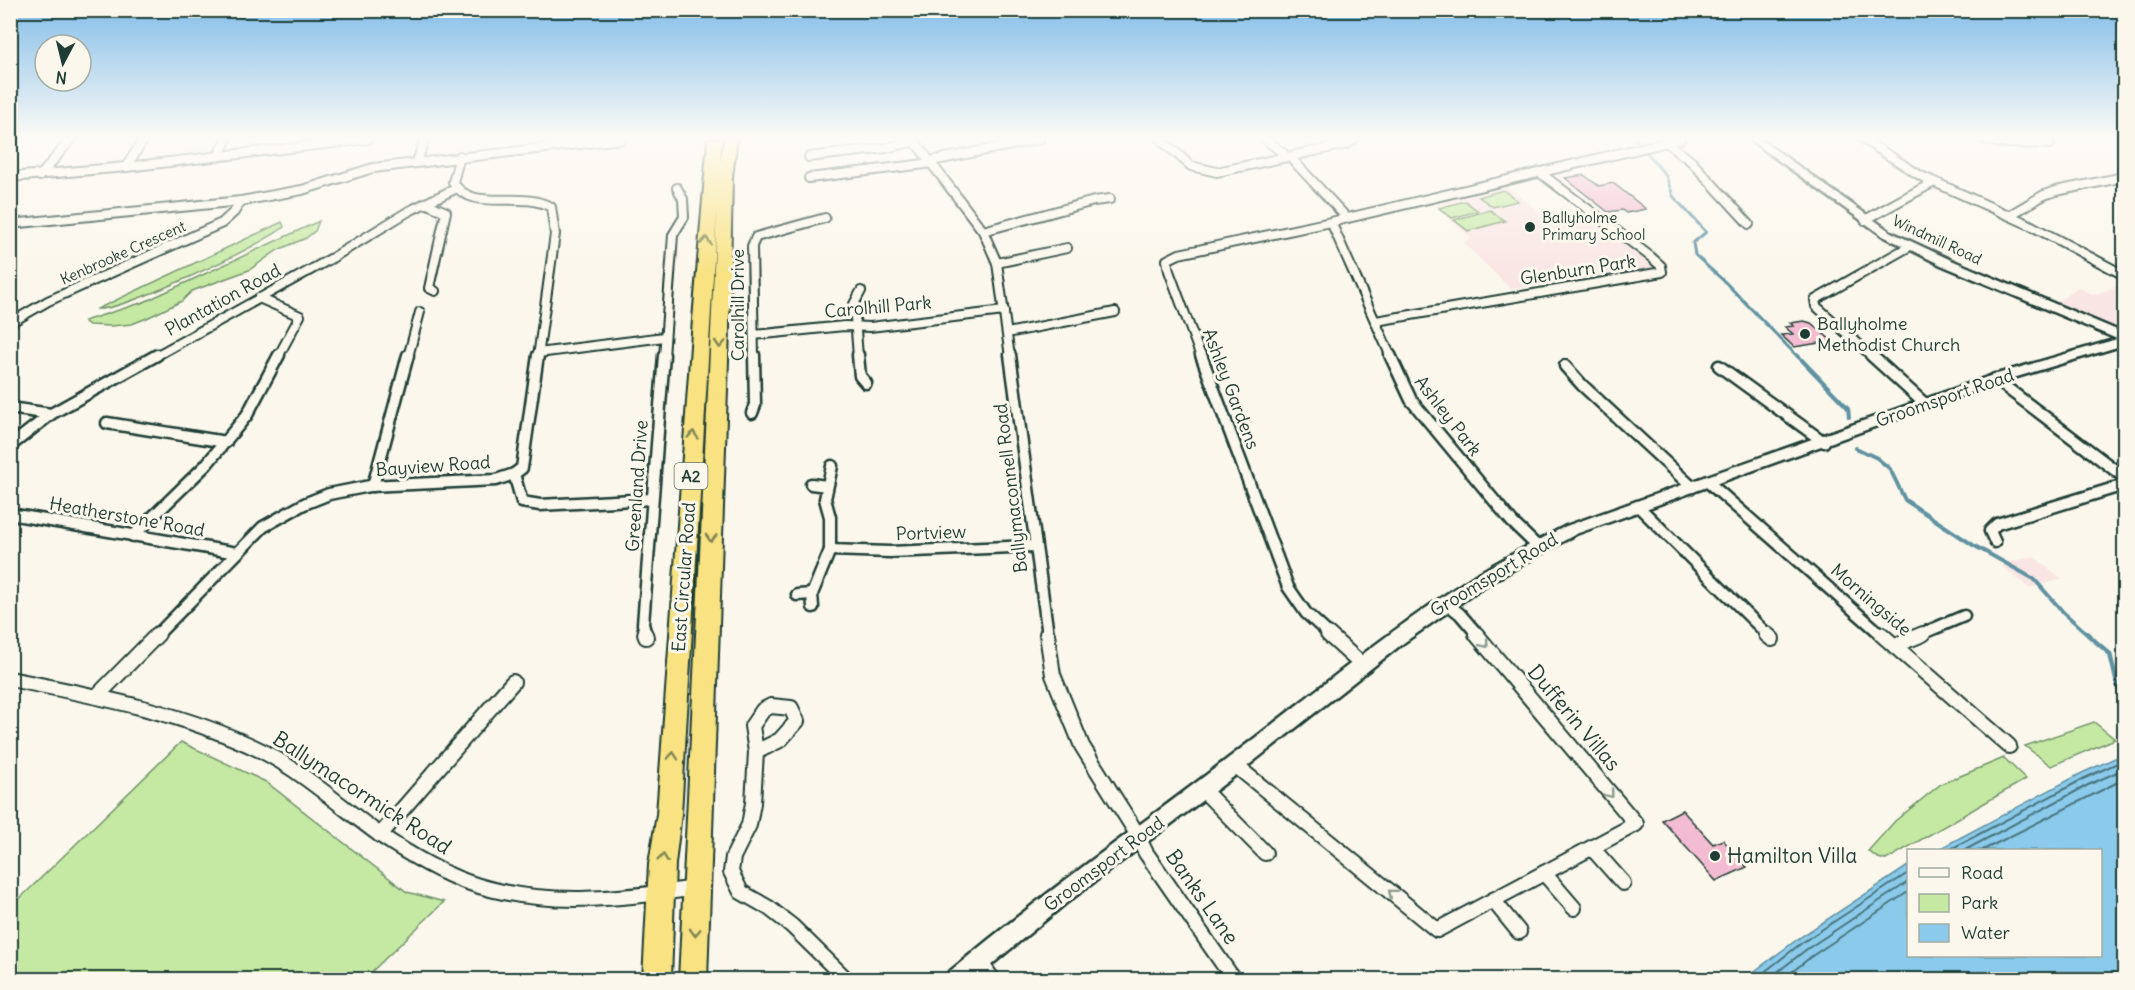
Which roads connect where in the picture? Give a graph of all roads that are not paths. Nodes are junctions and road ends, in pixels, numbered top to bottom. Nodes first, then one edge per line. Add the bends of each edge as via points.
1 (317, 185) edge
2 (454, 185) edge
3 (711, 185) edge
4 (725, 185) edge
5 (949, 185) edge
6 (1315, 185) edge
7 (1484, 185) edge
8 (1556, 185) edge
9 (1712, 185) edge
10 (1817, 185) edge
11 (1928, 185) edge
12 (1941, 185) edge
13 (2086, 185) edge
14 (455, 189) junction
15 (668, 195) dead end
16 (1110, 200) dead end
17 (241, 201) junction
18 (425, 203) junction
19 (2010, 215) junction
20 (825, 218) dead end
21 (1347, 218) junction
22 (1864, 220) junction
23 (1331, 222) junction
24 (10, 224) edge
25 (1749, 224) dead end
26 (795, 226) junction
27 (983, 231) junction
28 (802, 234) dead end
29 (1049, 241) dead end
30 (1910, 246) junction
31 (1067, 248) dead end
32 (1055, 250) junction
33 (997, 263) junction
34 (2124, 275) edge
35 (435, 291) dead end
36 (861, 291) dead end
37 (259, 298) junction
38 (1004, 311) junction
39 (420, 312) dead end
40 (1116, 312) dead end
41 (15, 317) edge
42 (1376, 321) junction
43 (10, 323) edge
44 (856, 327) junction
45 (1007, 333) junction
46 (754, 335) junction
47 (664, 337) junction
48 (2124, 339) edge
49 (538, 353) junction
50 (1565, 366) dead end
51 (1719, 366) dead end
52 (1995, 379) junction
53 (866, 383) dead end
54 (1925, 404) junction
55 (10, 408) edge
56 (752, 413) dead end
57 (51, 414) junction
58 (107, 423) dead end
59 (226, 442) junction
60 (1824, 442) junction
61 (10, 446) edge
62 (832, 466) dead end
63 (514, 474) junction
64 (2124, 477) edge
65 (812, 484) dead end
66 (1700, 485) junction
67 (2124, 485) edge
68 (373, 486) junction
69 (827, 486) junction
70 (652, 499) junction
71 (1638, 506) junction
72 (10, 514) edge
73 (133, 536) junction
74 (1995, 542) dead end
75 (1034, 546) junction
76 (1537, 546) junction
77 (830, 550) junction
78 (237, 553) junction
79 (812, 594) junction
80 (797, 595) dead end
81 (1445, 602) junction
82 (813, 607) dead end
83 (1964, 616) dead end
84 (646, 637) dead end
85 (1772, 639) dead end
86 (1896, 645) junction
87 (1361, 664) junction
88 (10, 679) edge
89 (513, 682) dead end
90 (97, 696) junction
91 (2009, 746) dead end
92 (756, 752) dead end
93 (1235, 765) junction
94 (1203, 789) junction
95 (380, 835) junction
96 (1138, 838) junction
97 (1592, 848) junction
98 (1265, 853) dead end
99 (1544, 873) junction
100 (1623, 883) dead end
101 (697, 888) junction
102 (660, 894) junction
103 (1493, 900) junction
104 (1574, 908) dead end
105 (1519, 932) dead end
106 (979, 959) junction
107 (657, 980) edge
108 (693, 980) edge
109 (847, 980) edge
110 (956, 980) edge
111 (993, 980) edge
112 (1234, 980) edge

1 - 17 street
2 - 14 street
102 -> 3 highway, East Circular Road / A2 via 669,814
4 -> 101 highway, East Circular Road / A2
5 - 27 street, Ballymaconnell Road
6 - 21 street
7 - 21 street
8 - 42 street, Glenburn Park via 1651,257 1662,272
9 - 25 street
10 - 22 main road, Windmill Road
11 - 22 street
12 - 19 street
13 - 19 street via 2050,193
14 - 18 street, Plantation Road
14 - 49 street, Bayview Road via 475,199 531,199 551,207 555,234
15 - 47 street, Greenland Drive via 678,190 684,217 673,235
16 - 27 street
17 - 24 street
17 - 41 street, Kenbrooke Crescent via 222,223
18 - 35 street via 446,212 429,288
18 - 37 street, Plantation Road
19 - 34 street
20 - 26 street, Carolhill Drive
21 - 23 street
22 - 30 main road, Windmill Road
23 - 42 street, Ashley Park
23 - 87 street, Ashley Gardens via 1179,254 1167,260 1288,587 1306,613
26 - 28 street
26 - 46 street, Carolhill Drive via 756,237 752,246
27 - 33 street, Ballymaconnell Road
29 - 32 street
30 - 48 main road, Windmill Road
30 - 54 street via 1815,300 1816,306
31 - 32 street
32 - 33 street
33 - 38 street, Ballymaconnell Road
36 - 44 street via 854,304
37 - 57 street, Plantation Road
37 - 59 street via 300,316 247,415
38 - 44 street, Carolhill Park
38 - 45 street, Ballymaconnell Road
39 - 68 street
40 - 45 street
41 - 43 street, Kenbrooke Crescent
42 - 76 street, Ashley Park via 1412,400 1512,522
44 - 46 street, Carolhill Park
44 - 53 street via 860,376
45 - 75 street, Ballymaconnell Road
46 - 56 street, Carolhill Drive
47 - 49 street
47 - 70 street, Greenland Drive
48 - 52 main road, Groomsport Road
49 - 63 street, Bayview Road via 522,468
50 - 66 street, Morningside via 1582,385
51 - 60 street
52 - 54 main road, Groomsport Road
52 - 64 street
54 - 60 main road, Groomsport Road
55 - 57 street
57 - 61 street, Plantation Road
58 - 59 street
59 - 73 street
60 - 66 main road, Groomsport Road
62 - 69 street
63 - 68 street, Bayview Road via 496,480
63 - 70 street via 522,502 540,505
65 - 69 street
66 - 71 main road, Groomsport Road
66 - 86 street, Morningside
67 - 74 street via 1997,524 1990,531
68 - 78 street, Bayview Road via 329,494 290,510 263,527
69 - 77 street
70 - 84 street, Greenland Drive via 643,624
71 - 76 main road, Groomsport Road
71 - 85 street
72 - 73 street, Heatherstone Road
73 - 78 street, Heatherstone Road
75 - 77 street, Portview via 890,552
75 - 96 street, Ballymaconnell Road via 1053,675 1082,746
76 - 81 main road, Groomsport Road
77 - 79 street
78 - 90 street, Bayview Road
79 - 80 street
79 - 82 street
81 - 87 main road, Groomsport Road
81 -> 97 street, Dufferin Villas via 1460,614 1636,824
83 - 86 street
86 - 91 street, Morningside
87 - 93 main road, Groomsport Road
88 - 90 street, Ballymacormick Road
89 - 95 street
90 - 95 street, Ballymacormick Road via 151,708 264,752 328,794
92 - 109 street via 749,825 733,857 731,872 741,892 792,926
93 - 94 main road, Groomsport Road
103 -> 93 street, Dufferin Villas via 1437,930
94 - 96 main road, Groomsport Road
94 - 98 street
95 - 102 street, Ballymacormick Road via 448,874 482,887 543,897 626,898
96 - 106 main road, Groomsport Road
96 - 112 street, Banks Lane
97 - 99 street, Dufferin Villas
97 - 100 street
99 - 103 street, Dufferin Villas
99 - 104 street
101 - 102 street, Ballymacormick Road
101 -> 108 highway, East Circular Road / A2
102 - 107 highway, East Circular Road / A2
103 - 105 street
106 - 110 main road, Groomsport Road
106 - 111 street

